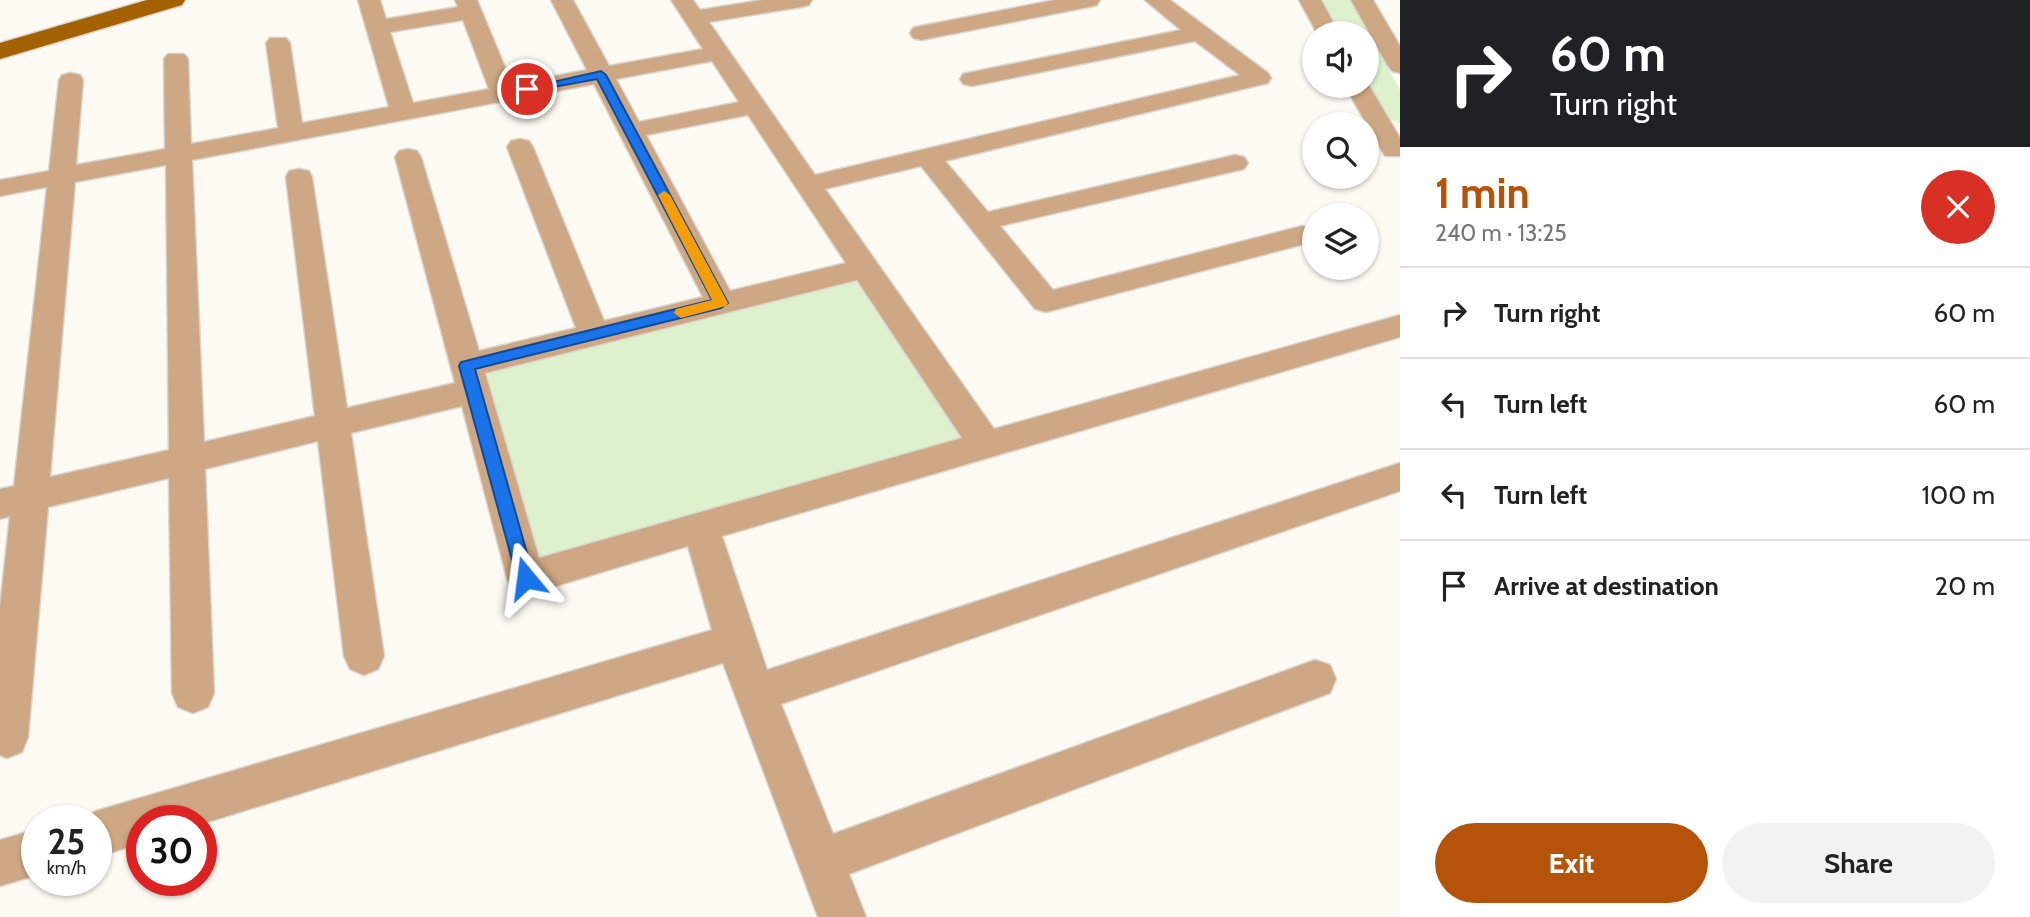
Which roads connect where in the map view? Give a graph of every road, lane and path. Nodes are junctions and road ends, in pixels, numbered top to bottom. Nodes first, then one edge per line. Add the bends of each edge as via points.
1 (173, 0) edge
2 (369, 0) edge
3 (562, 0) edge
4 (795, 0) edge
5 (801, 0) edge
6 (1089, 0) edge
7 (1156, 0) edge
8 (1310, 0) edge
9 (1362, 0) edge
10 (469, 6) edge
11 (689, 9) edge
12 (1321, 21) edge
13 (377, 27) junction
14 (921, 33) dead end
15 (1199, 33) junction
16 (278, 43) dead end
17 (0, 51) edge
18 (718, 52) junction
19 (176, 59) dead end
20 (1400, 66) edge
21 (601, 75) junction
22 (972, 79) dead end
23 (71, 80) dead end
24 (503, 93) junction
25 (1364, 98) edge
26 (755, 106) junction
27 (403, 112) junction
28 (630, 131) junction
29 (291, 133) junction
30 (520, 147) dead end
31 (1398, 152) edge
32 (180, 155) junction
33 (408, 157) dead end
34 (928, 157) junction
35 (1235, 163) dead end
36 (63, 177) junction
37 (299, 177) dead end
38 (808, 185) junction
39 (0, 188) edge
40 (981, 222) junction
41 (1302, 235) dead end
42 (865, 268) junction
43 (721, 303) junction
44 (1400, 326) edge
45 (594, 334) junction
46 (470, 379) junction
47 (332, 425) junction
48 (985, 444) junction
49 (187, 460) junction
50 (1400, 477) edge
51 (15, 501) edge
52 (701, 527) junction
53 (735, 641) junction
54 (364, 656) dead end
55 (1315, 679) dead end
56 (193, 693) dead end
57 (756, 693) junction
58 (7, 737) dead end
59 (112, 829) edge
60 (21, 857) edge
61 (819, 862) junction
62 (0, 863) edge
63 (842, 917) edge

1 - 17 main road
2 - 13 street
3 - 21 street
4 - 5 street
4 - 11 street
6 - 14 street
7 - 15 street
8 - 12 street
9 - 20 street
10 - 13 street
10 - 24 street
11 - 18 street
13 - 27 street
15 - 22 street
15 - 34 street via 1259,78
16 - 29 street
18 - 21 street
18 - 26 street
19 - 32 street
21 - 24 street
21 - 28 street
23 - 36 street
24 - 27 street
25 - 31 street
26 - 28 street
26 - 38 street
27 - 29 street
28 - 43 street
29 - 32 street
30 - 45 street
32 - 36 street
32 - 49 street
33 - 46 street
34 - 38 street
34 - 40 street
35 - 40 street
36 - 39 street
36 - 51 street
37 - 47 street
38 - 42 street
40 - 41 street via 1046,302
42 - 43 street
42 - 48 street
43 - 45 street
44 - 48 street
45 - 46 street
46 - 47 street
46 - 52 street via 526,578
47 - 49 street
47 - 54 street
48 - 52 street
49 - 51 street
49 - 56 street
50 - 57 street
51 - 58 street
52 - 53 street
53 - 57 street
53 - 59 street
55 - 61 street
57 - 61 street
60 - 62 street
61 - 63 street

